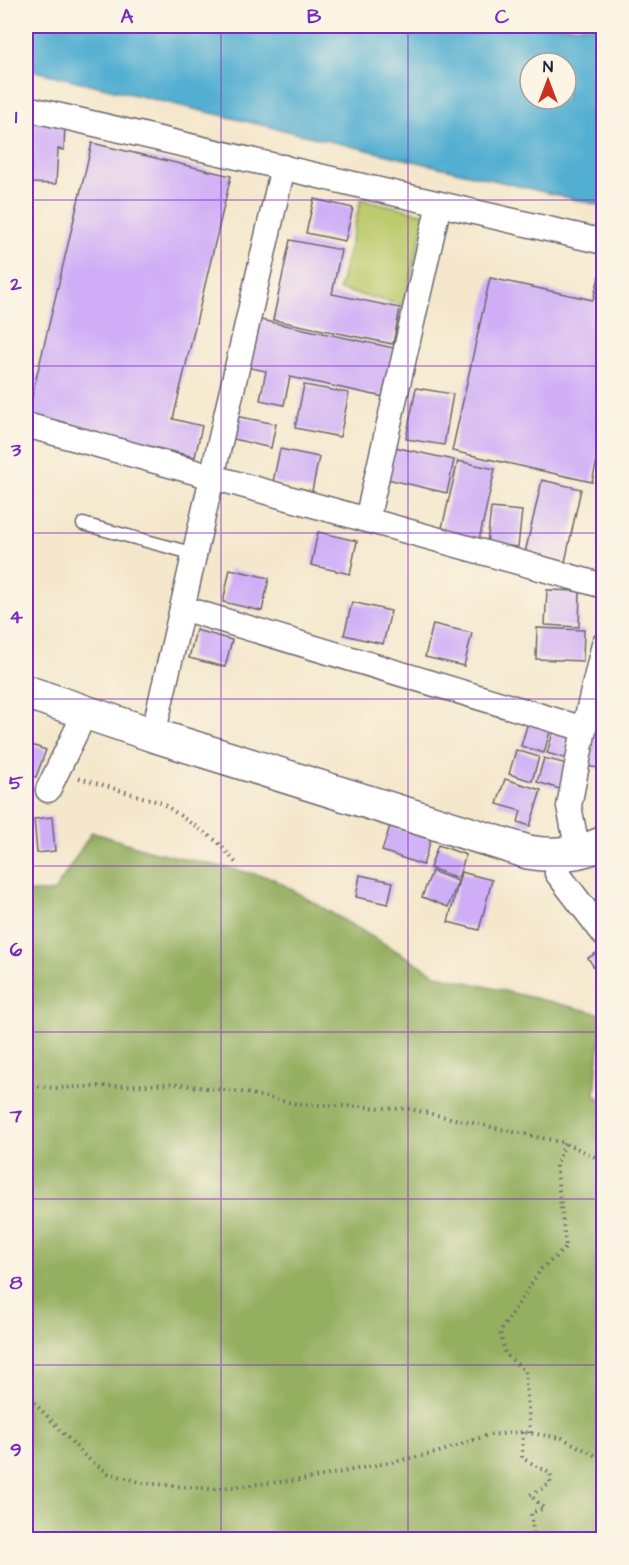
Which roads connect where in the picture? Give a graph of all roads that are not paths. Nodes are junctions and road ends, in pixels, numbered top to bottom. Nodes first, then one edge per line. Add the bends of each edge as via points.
1 (26, 108) edge
2 (283, 167) junction
3 (439, 204) junction
4 (603, 242) edge
5 (26, 425) edge
6 (213, 477) junction
7 (367, 520) junction
8 (83, 524) dead end
9 (195, 554) junction
10 (603, 586) edge
11 (182, 608) junction
12 (603, 644) edge
13 (26, 692) edge
14 (85, 713) junction
15 (584, 729) junction
16 (153, 735) junction
17 (48, 790) road end
18 (581, 850) edge
19 (603, 934) edge

1 - 2 street
2 - 3 street
2 - 6 street
3 - 4 street
3 - 7 street
5 - 6 street
6 - 7 street
6 - 9 street
7 - 10 street
8 - 9 lane
9 - 11 street
11 - 15 street
11 - 16 street
12 - 15 street
13 - 14 street
14 - 16 street
14 - 17 street
15 - 18 street via 569,806
16 - 18 street via 528,852 543,855
18 - 19 street via 557,873

